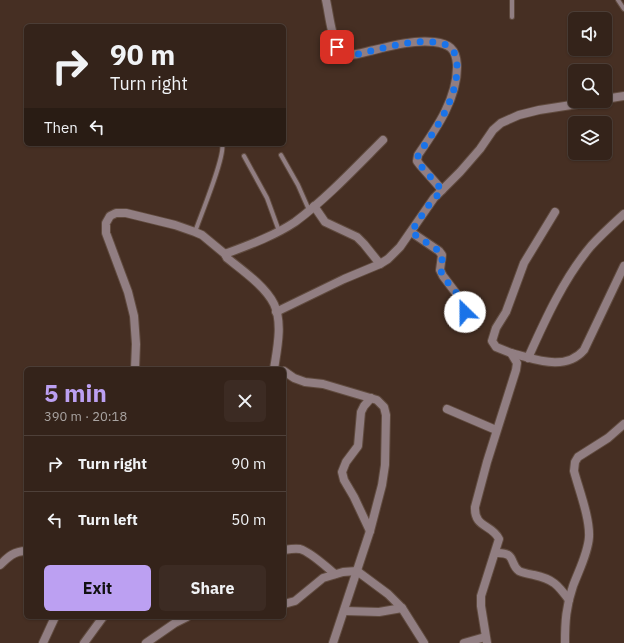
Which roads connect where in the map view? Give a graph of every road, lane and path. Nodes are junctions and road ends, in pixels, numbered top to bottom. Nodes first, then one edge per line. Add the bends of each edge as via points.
1 (326, 0) edge
2 (512, 0) edge
3 (618, 0) edge
4 (624, 9) edge
5 (512, 17) dead end
6 (624, 96) edge
7 (612, 99) edge
8 (568, 105) edge
9 (384, 140) dead end
10 (223, 146) edge
11 (281, 155) dead end
12 (244, 156) dead end
13 (442, 190) junction
14 (312, 208) junction
15 (555, 212) dead end
16 (624, 214) edge
17 (279, 231) junction
18 (195, 232) junction
19 (411, 232) junction
20 (225, 254) junction
21 (380, 264) junction
22 (624, 266) edge
23 (276, 312) junction
24 (465, 312) dead end
25 (511, 353) junction
26 (528, 358) junction
27 (135, 367) edge
28 (277, 367) edge
29 (286, 372) edge
30 (371, 398) junction
31 (447, 409) dead end
32 (624, 424) edge
33 (496, 430) junction
34 (370, 531) junction
35 (286, 550) edge
36 (24, 551) edge
37 (496, 553) junction
38 (0, 565) edge
39 (357, 571) junction
40 (335, 574) junction
41 (569, 600) junction
42 (286, 603) edge
43 (402, 608) junction
44 (345, 611) junction
45 (54, 619) edge
46 (102, 619) edge
47 (182, 619) edge
48 (486, 640) edge
49 (43, 643) edge
50 (84, 643) edge
51 (146, 643) edge
52 (333, 643) edge
53 (424, 643) edge
54 (464, 643) edge
55 (566, 643) edge

1 - 13 street via 334,39 342,54 351,55 424,41 451,47 457,58 453,94 441,119 418,155 420,165
2 - 5 lane
3 - 4 lane
6 - 7 street
8 - 13 street via 538,110 507,120 493,130 480,149
9 - 14 street
10 - 18 lane
11 - 14 lane
12 - 17 lane via 271,206
13 - 19 street
14 - 17 street
14 - 21 street via 325,222 356,237
15 - 25 street via 524,263 506,312 492,337 494,346
16 - 26 street via 591,246 577,264 545,320
17 - 20 street
18 - 20 street
18 - 27 street via 126,213 116,213 108,219 106,233 134,316
19 - 21 street via 394,254
19 - 24 street via 442,255 440,270 462,301
20 - 23 street via 261,287 270,298
21 - 23 street
22 - 26 street via 579,356 556,363
23 - 28 street
25 - 26 street
25 - 33 street via 517,363 516,370
29 - 30 street via 304,382 323,384
30 - 34 street via 384,407 387,436 382,485
30 - 34 street via 361,412 358,446 342,472
31 - 33 street
32 - 41 street via 601,443 578,457 575,462 574,471 589,526 589,537 588,547
33 - 37 street via 474,507 474,515 499,538
34 - 39 street
35 - 40 street via 302,549
36 - 38 street via 15,553
37 - 41 street via 508,555 519,571 552,581
37 - 48 street via 481,596
39 - 40 street
39 - 43 street
39 - 44 street
40 - 42 street via 323,578 295,601
41 - 55 street via 565,620
43 - 44 street via 379,612
43 - 53 street
44 - 52 street
45 - 49 street
46 - 50 street
47 - 51 street
48 - 54 street

